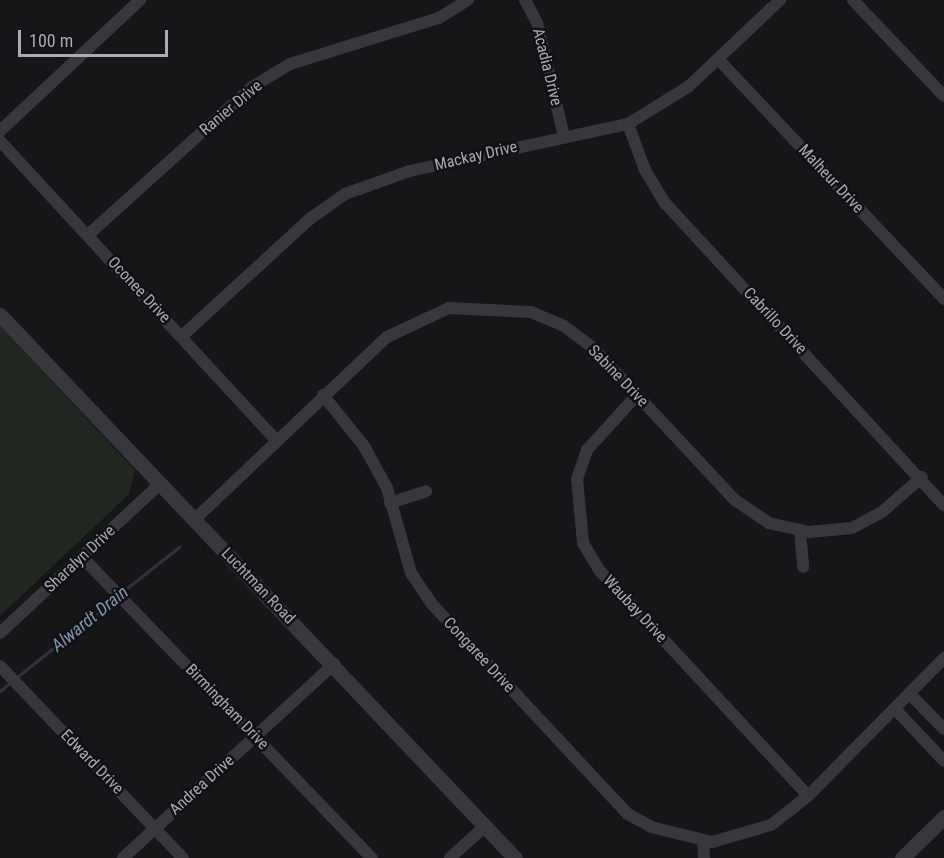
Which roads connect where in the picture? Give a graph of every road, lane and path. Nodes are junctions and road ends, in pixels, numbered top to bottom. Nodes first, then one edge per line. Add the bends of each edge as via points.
1 (140, 0) edge
2 (468, 0) edge
3 (525, 0) edge
4 (780, 0) edge
5 (853, 0) edge
6 (718, 59) junction
7 (944, 96) edge
8 (628, 124) junction
9 (0, 130) edge
10 (564, 136) junction
11 (0, 141) edge
12 (88, 235) junction
13 (944, 299) edge
14 (0, 315) edge
15 (182, 336) junction
16 (323, 395) junction
17 (636, 395) junction
18 (276, 440) junction
19 (922, 477) junction
20 (160, 484) junction
21 (426, 491) dead end
22 (390, 503) junction
23 (944, 505) edge
24 (194, 520) junction
25 (800, 530) junction
26 (82, 557) junction
27 (803, 567) dead end
28 (0, 633) edge
29 (944, 658) edge
30 (334, 664) junction
31 (0, 666) edge
32 (911, 695) junction
33 (896, 710) junction
34 (944, 729) edge
35 (255, 736) junction
36 (944, 761) edge
37 (808, 796) junction
38 (944, 818) edge
39 (485, 826) junction
40 (155, 828) junction
41 (708, 842) junction
42 (123, 858) edge
43 (183, 858) edge
44 (372, 858) edge
45 (450, 858) edge
46 (515, 858) edge
47 (704, 858) edge
48 (902, 858) edge

1 - 9 street
2 - 12 street, Ranier Drive via 439,18 331,48 252,87
3 - 10 street, Acadia Drive via 537,23
4 - 6 street, Mackay Drive
5 - 7 street
6 - 8 street, Mackay Drive via 676,96
6 - 13 street, Malheur Drive
8 - 10 street, Mackay Drive
8 - 19 street, Cabrillo Drive via 645,170 665,203
10 - 15 street, Mackay Drive via 410,171 345,194 311,218
11 - 12 street, Oconee Drive
12 - 15 street, Oconee Drive
14 - 20 street, Luchtman Road
15 - 18 street, Oconee Drive
16 - 17 street, Sabine Drive via 387,338 415,321 449,308 489,306 531,312 564,326 594,349
16 - 18 street, Sabine Drive
16 - 22 street, Congaree Drive via 364,446
17 - 25 street, Sabine Drive via 735,500 769,523
17 - 37 street, Waubay Drive via 587,450 577,479 583,543 600,571
18 - 24 street, Sabine Drive
19 - 23 street, Cabrillo Drive
19 - 25 street, Sabine Drive via 882,512 852,528
20 - 24 street, Luchtman Road
20 - 26 street, Sharalyn Drive
21 - 22 street
22 - 41 street, Congaree Drive via 411,573 431,603 628,814 651,827
24 - 30 street, Luchtman Road
25 - 27 street
26 - 28 street, Sharalyn Drive
26 - 35 street, Birmingham Drive
29 - 32 street
30 - 35 street, Andrea Drive
30 - 39 street, Luchtman Road
31 - 40 street, Edward Drive
32 - 33 street
32 - 34 street
33 - 36 street
33 - 37 street
35 - 40 street, Andrea Drive
35 - 44 street, Birmingham Drive
37 - 41 street via 771,825
38 - 48 street
39 - 45 street
39 - 46 street, Luchtman Road
40 - 42 street, Andrea Drive
40 - 43 street, Edward Drive
41 - 47 street

